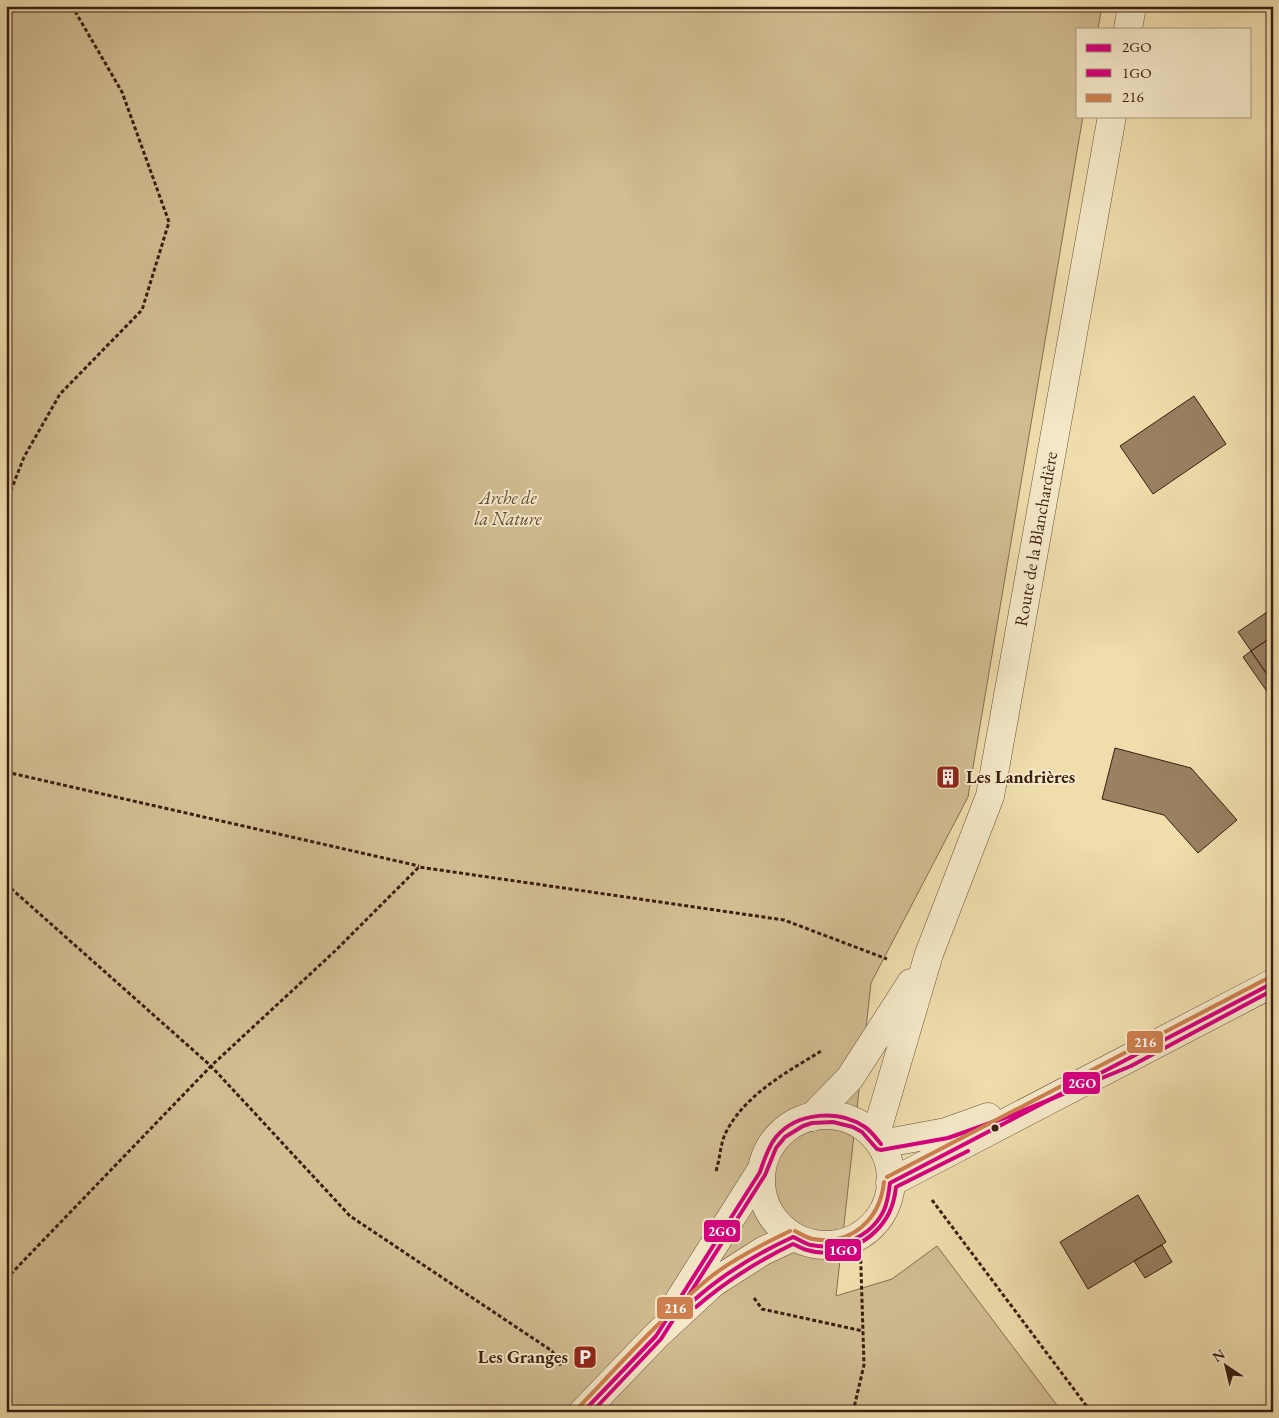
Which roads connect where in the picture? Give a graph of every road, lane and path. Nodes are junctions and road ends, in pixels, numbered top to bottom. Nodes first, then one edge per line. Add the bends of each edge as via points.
1 (72, 6) edge
2 (1132, 6) edge
3 (1128, 28) edge
4 (1112, 118) edge
5 (6, 503) edge
6 (6, 772) edge
7 (419, 867) junction
8 (6, 884) edge
9 (929, 954) junction
10 (893, 961) dead end
11 (1273, 983) edge
12 (1128, 1060) junction
13 (211, 1066) junction
14 (812, 1117) junction
15 (878, 1141) junction
16 (760, 1172) junction
17 (890, 1188) junction
18 (794, 1237) junction
19 (860, 1237) junction
20 (6, 1279) edge
21 (656, 1336) junction
22 (561, 1366) dead end
23 (583, 1412) edge
24 (853, 1412) edge
25 (1091, 1412) edge

1 - 5 path via 122,92 169,222 142,310 60,394 24,457
2 - 3 street
4 - 9 street, Route de la Blanchardière via 990,796
6 - 7 path
7 - 10 path via 784,920
7 - 13 path via 335,951
8 - 13 path
9 - 14 street, Route de la Blanchardière via 850,1078
9 - 15 street, Route de la Blanchardière
11 - 12 street
12 - 15 street via 946,1132
12 - 17 street
13 - 20 path
13 - 22 path via 350,1216 552,1351
14 - 15 street via 845,1118 865,1127
14 - 16 street via 800,1120 781,1132 767,1151
15 - 17 street via 890,1165
16 - 18 street via 762,1195 771,1216
16 - 21 street
17 - 19 street via 885,1210
17 - 25 path via 927,1194
18 - 19 street via 811,1245 836,1245
18 - 21 street via 763,1250 713,1283
19 - 24 path via 864,1365
21 - 23 street

